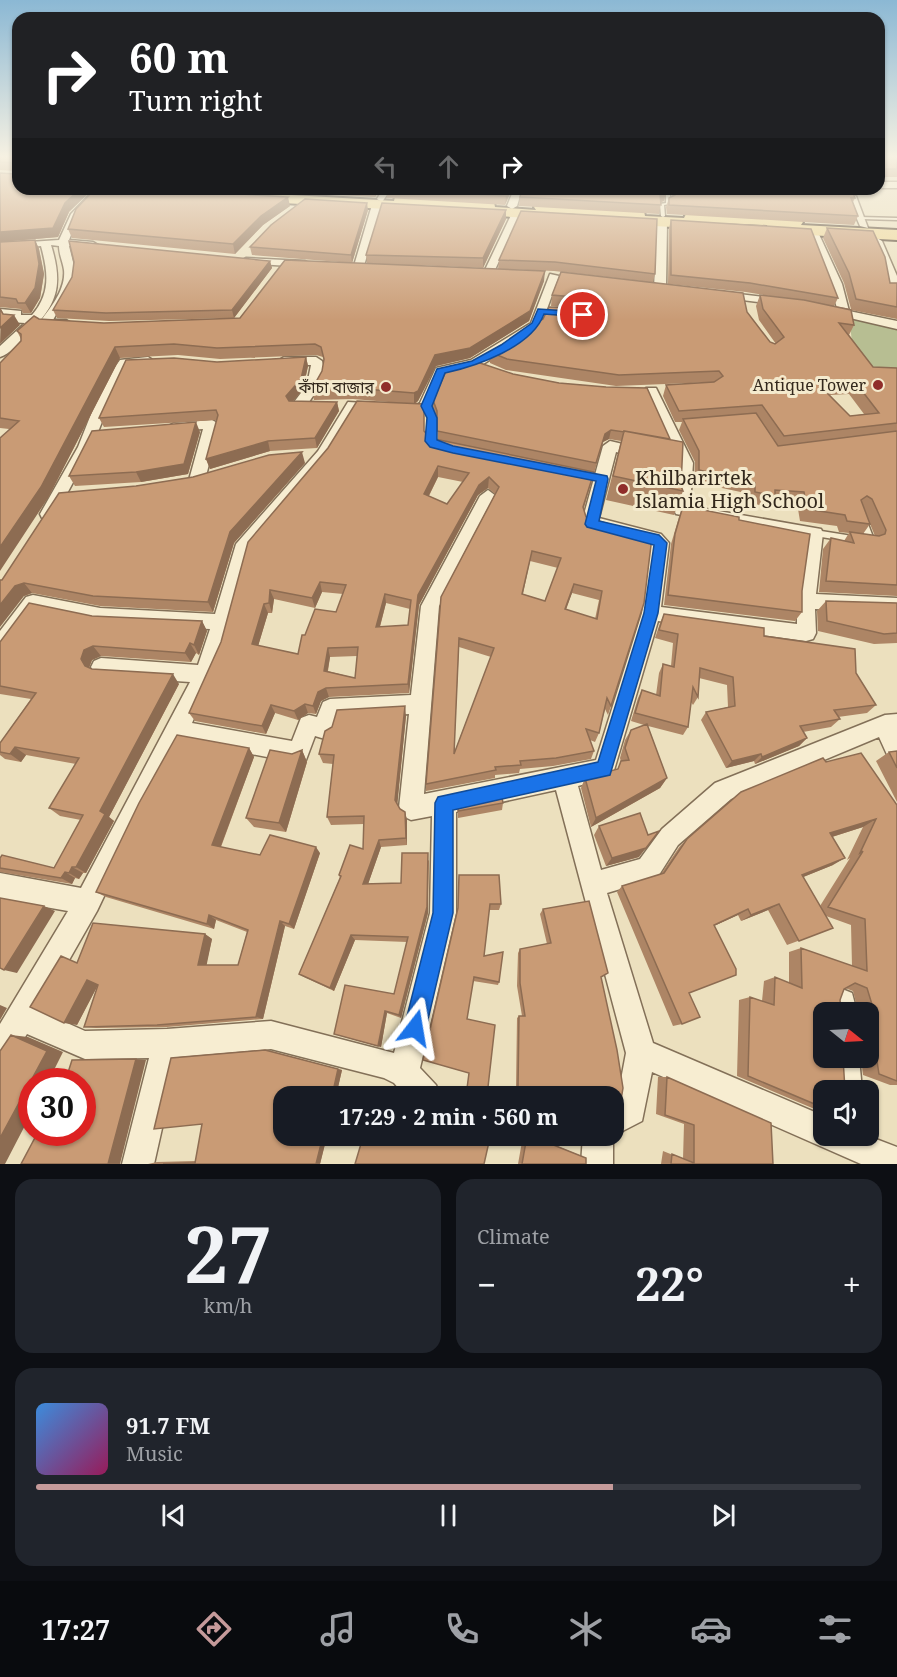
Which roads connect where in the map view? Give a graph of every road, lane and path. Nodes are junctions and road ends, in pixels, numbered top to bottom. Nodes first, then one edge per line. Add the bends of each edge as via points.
1 (77, 211) edge
2 (378, 211) edge
3 (513, 211) edge
4 (549, 211) edge
5 (662, 211) edge
6 (861, 211) edge
7 (663, 219) junction
8 (897, 219) edge
9 (897, 228) edge
10 (812, 230) junction
11 (870, 231) junction
12 (897, 236) edge
13 (46, 242) junction
14 (61, 242) junction
15 (897, 246) edge
16 (0, 247) edge
17 (105, 247) edge
18 (248, 251) edge
19 (315, 265) edge
20 (359, 269) edge
21 (489, 272) edge
22 (554, 276) dead end
23 (660, 289) edge
24 (897, 289) edge
25 (708, 293) edge
26 (62, 298) junction
27 (48, 299) junction
28 (789, 303) edge
29 (811, 307) edge
30 (0, 313) edge
31 (844, 314) junction
32 (40, 321) junction
33 (74, 325) edge
34 (897, 325) edge
35 (0, 353) edge
36 (167, 361) edge
37 (272, 362) edge
38 (475, 363) junction
39 (0, 369) edge
40 (493, 371) edge
41 (670, 389) edge
42 (353, 405) junction
43 (426, 406) junction
44 (157, 429) edge
45 (446, 448) edge
46 (323, 454) junction
47 (302, 456) edge
48 (682, 460) junction
49 (218, 474) edge
50 (82, 494) edge
51 (58, 495) junction
52 (488, 496) dead end
53 (859, 512) edge
54 (42, 525) edge
55 (815, 533) junction
56 (806, 600) junction
57 (897, 605) edge
58 (651, 613) junction
59 (221, 622) junction
60 (0, 646) edge
61 (101, 667) edge
62 (204, 674) junction
63 (421, 704) junction
64 (891, 724) edge
65 (178, 730) junction
66 (897, 752) edge
67 (564, 776) junction
68 (444, 803) junction
69 (592, 885) junction
70 (0, 886) edge
71 (88, 902) junction
72 (21, 1017) junction
73 (166, 1043) junction
74 (0, 1051) edge
75 (641, 1053) junction
76 (404, 1074) junction
77 (415, 1086) edge
78 (624, 1115) edge
79 (813, 1126) edge
80 (598, 1146) edge
81 (858, 1146) edge
82 (897, 1163) edge
83 (138, 1164) edge
84 (597, 1164) edge

1 - 14 street
2 - 20 street
3 - 21 street
4 - 7 main road
5 - 7 lane
6 - 11 street
7 - 10 main road
7 - 11 main road
7 - 23 street
8 - 11 lane
9 - 11 main road
10 - 11 main road
10 - 31 street via 836,284
11 - 12 main road
11 - 15 street
11 - 24 street
13 - 14 street
13 - 16 street
13 - 27 street via 54,281
14 - 17 street
14 - 26 street via 70,267
18 - 19 street via 238,260 280,267
22 - 38 street via 548,311 536,325
25 - 28 street via 747,302
26 - 27 street
26 - 32 street
27 - 32 street
29 - 31 street
30 - 32 street via 17,313 13,319
31 - 34 street
32 - 33 street
32 - 35 street
32 - 39 street
36 - 51 street via 125,363 110,384 96,434
37 - 42 street via 316,361 313,386 298,406
38 - 40 street
38 - 43 street via 441,371
41 - 48 street via 645,391 673,426
42 - 43 street via 417,410
42 - 46 street
43 - 45 lane via 432,418 431,441
44 - 49 street via 212,424 191,481
46 - 47 street
46 - 59 street via 243,549
48 - 55 street via 682,510
48 - 58 street via 610,446 597,478 592,524 655,538 660,543
50 - 51 street
51 - 54 street
52 - 63 street via 430,606
53 - 55 lane via 871,542
55 - 56 street
56 - 57 street
56 - 58 street via 806,633
58 - 67 street via 604,769
59 - 60 street via 100,616 33,602
59 - 62 street
61 - 62 street
62 - 65 street
63 - 65 street via 330,708 325,729 309,725 298,753
63 - 68 street via 411,808
64 - 66 street
64 - 69 street via 723,791 670,837 648,869
65 - 71 street
67 - 68 street
67 - 69 street
68 - 76 street via 443,913
69 - 75 street
70 - 71 street
71 - 72 street
72 - 73 street via 85,1045
72 - 74 street
73 - 76 street via 271,1035 389,1065
73 - 83 street
75 - 78 street via 632,1110
75 - 79 street
76 - 77 street
80 - 84 street
81 - 82 street

